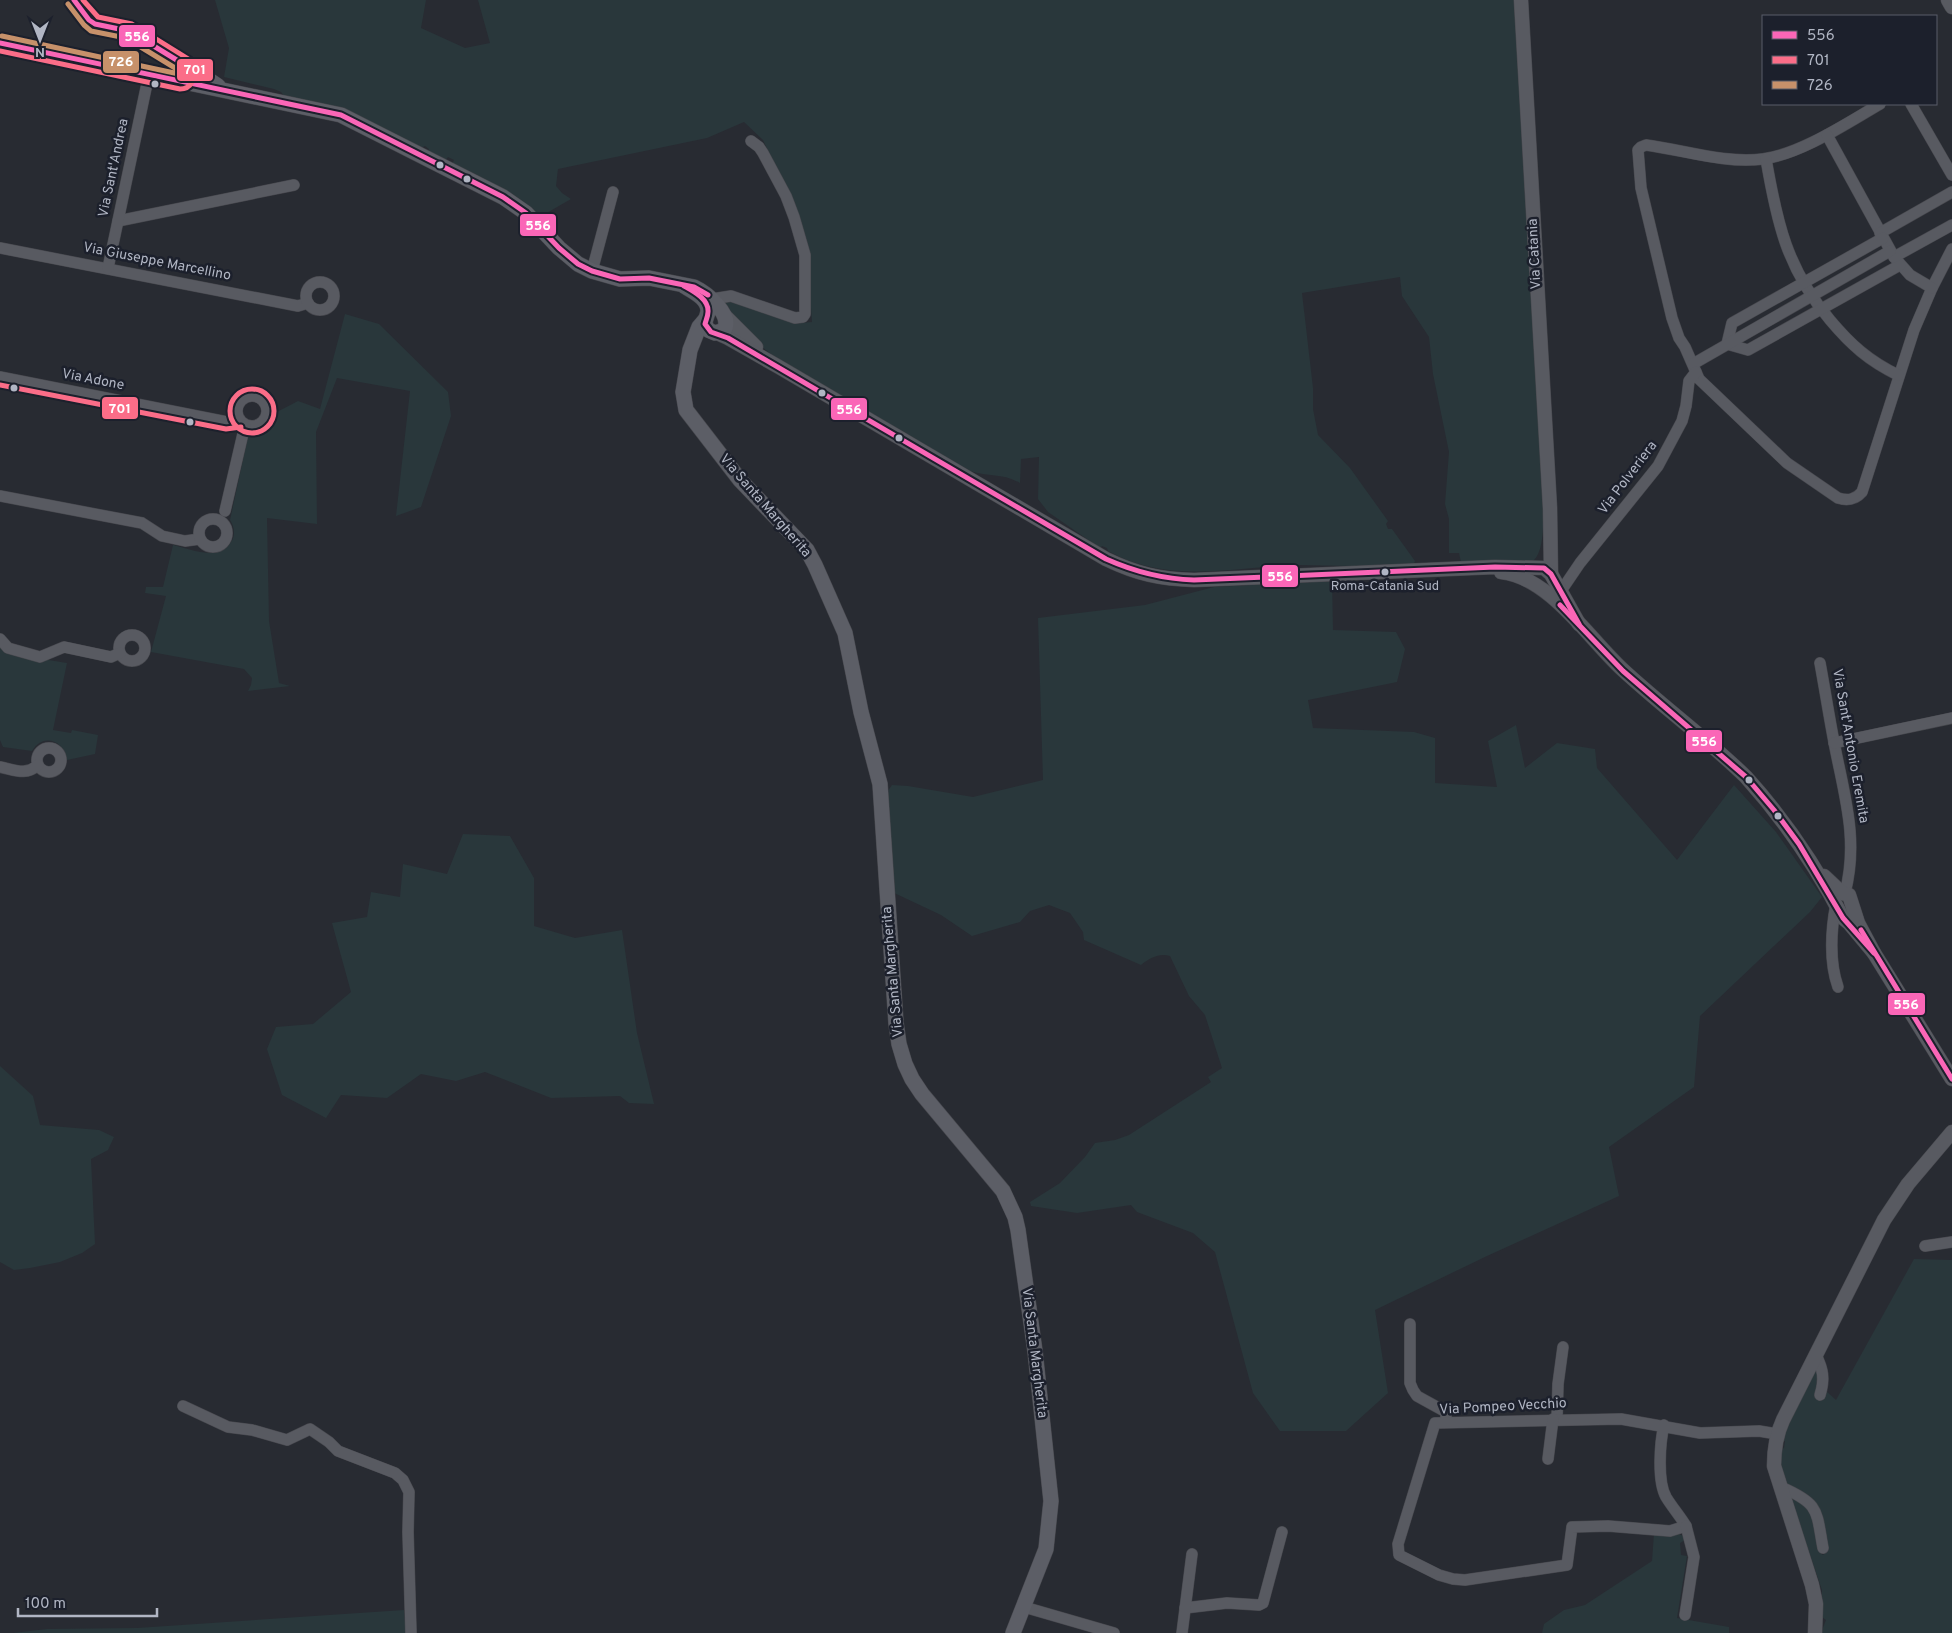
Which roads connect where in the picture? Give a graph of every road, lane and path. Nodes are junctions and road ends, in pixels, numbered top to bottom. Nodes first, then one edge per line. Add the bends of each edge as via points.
1 (74, 0) edge
2 (1521, 0) edge
3 (1948, 0) edge
4 (1952, 7) edge
5 (0, 44) edge
6 (186, 66) junction
7 (149, 74) junction
8 (182, 82) junction
9 (224, 90) junction
10 (1878, 105) edge
11 (1912, 105) edge
12 (1827, 135) junction
13 (751, 141) dead end
14 (1766, 159) junction
15 (1952, 175) edge
16 (294, 185) dead end
17 (613, 192) dead end
18 (1952, 192) edge
19 (118, 220) junction
20 (1952, 225) edge
21 (1882, 235) junction
22 (0, 248) edge
23 (1952, 249) edge
24 (1895, 258) junction
25 (108, 268) junction
26 (592, 271) junction
27 (1802, 283) junction
28 (684, 286) junction
29 (1932, 288) junction
30 (1811, 297) junction
31 (712, 299) junction
32 (308, 303) dead end
33 (1820, 309) junction
34 (715, 316) junction
35 (716, 333) junction
36 (1727, 344) junction
37 (688, 364) junction
38 (779, 367) junction
39 (1695, 368) junction
40 (1898, 375) junction
41 (0, 377) edge
42 (0, 496) edge
43 (225, 511) dead end
44 (200, 539) dead end
45 (1540, 575) junction
46 (1561, 590) junction
47 (1579, 624) junction
48 (0, 639) edge
49 (120, 653) dead end
50 (1820, 663) dead end
51 (1952, 718) edge
52 (1834, 743) junction
53 (38, 765) dead end
54 (0, 766) edge
55 (1840, 898) junction
56 (1850, 921) junction
57 (1832, 944) junction
58 (1838, 987) dead end
59 (1952, 1079) edge
60 (1952, 1132) edge
61 (1952, 1242) edge
62 (1925, 1246) dead end
63 (1410, 1324) dead end
64 (1563, 1347) dead end
65 (1816, 1355) junction
66 (1820, 1395) dead end
67 (183, 1406) dead end
68 (1555, 1420) junction
69 (1446, 1422) junction
70 (1664, 1425) junction
71 (1779, 1430) junction
72 (1548, 1459) dead end
73 (1781, 1487) junction
74 (1686, 1526) junction
75 (1282, 1532) dead end
76 (1822, 1548) dead end
77 (1192, 1554) dead end
78 (1024, 1607) junction
79 (1185, 1608) junction
80 (1685, 1615) dead end
81 (411, 1633) edge
82 (1013, 1633) edge
83 (1114, 1633) edge
84 (1182, 1633) edge
85 (1815, 1633) edge

1 - 6 main road via 95,24 128,31
2 - 45 street, Via Catania via 1550,508
3 - 4 street
5 - 7 main road
6 - 8 main road via 188,75
6 - 9 main road
7 - 8 main road
7 - 19 street, Via Sant'Andrea
8 - 9 main road
9 - 26 main road via 341,115 503,197 526,213 578,264
10 - 12 street
11 - 15 street
12 - 14 street
12 - 21 street
13 - 31 street via 763,153 794,216 805,255 805,314 795,318 731,296
14 - 27 street via 1782,234
14 - 39 street via 1731,159 1646,145 1638,150 1641,188 1672,318
16 - 19 street
17 - 26 street
18 - 21 street
19 - 25 street, Via Sant'Andrea
20 - 24 street
21 - 24 street
21 - 27 street
22 - 25 street, Via Giuseppe Marcellino
23 - 29 street
24 - 29 street via 1910,275
24 - 30 street
24 - 33 street
25 - 32 street, Via Giuseppe Marcellino via 298,306
26 - 28 main road via 620,279 649,278
27 - 30 street
27 - 36 street via 1732,322
28 - 31 main road via 694,287
28 - 34 main road via 701,296
29 - 40 street
30 - 33 street
30 - 36 street
31 - 34 main road
33 - 36 street via 1748,350
33 - 40 street via 1854,348
34 - 35 main road via 706,328
34 - 37 main road, Via Santa Margherita via 695,336
34 - 38 street
35 - 37 main road via 697,346
35 - 38 street
36 - 39 street
37 - 78 main road, Via Santa Margherita via 683,401 686,410 749,491 806,550 842,623 880,784 896,1023 905,1064 922,1094 1003,1191 1015,1216 1035,1351 1051,1501 1046,1549
38 - 45 street via 1098,554 1129,570 1153,577 1194,580 1495,567
39 - 40 street via 1699,379 1787,463 1838,498 1846,500 1862,492
39 - 46 street, Via Polveriera via 1689,380 1682,421 1658,466
41 - 43 street, Via Adone via 227,422 242,422
42 - 44 street via 142,523 170,538
45 - 46 street
45 - 47 street via 1550,596
46 - 47 street
47 - 55 street via 1623,671 1746,777
48 - 49 street via 8,648 40,657 64,647 111,657
50 - 52 street, Via Sant'Antonio Eremita
51 - 52 street
52 - 55 street, Via Sant'Antonio Eremita via 1850,814 1851,851
53 - 54 street via 32,771 24,772
55 - 56 street via 1849,895
55 - 57 street, Via Sant'Antonio Eremita
56 - 57 street
56 - 59 street via 1874,953
57 - 58 street
60 - 65 street via 1927,1160 1884,1220
61 - 62 street
63 - 69 street via 1410,1383 1417,1396 1446,1412
64 - 68 street
65 - 66 street via 1824,1381
65 - 71 street
67 - 81 street via 228,1427 287,1440 310,1428 338,1451 403,1480 410,1492
68 - 69 street, Via Pompeo Vecchio
68 - 70 street, Via Pompeo Vecchio via 1621,1418
68 - 72 street
69 - 74 street, Via Pompeo Vecchio via 1435,1422 1398,1544 1399,1555 1439,1575 1465,1580 1567,1565 1572,1527 1670,1530
70 - 71 street, Via Pompeo Vecchio via 1700,1432
70 - 74 street via 1660,1444 1663,1488
71 - 73 street via 1774,1466
73 - 76 street via 1808,1501 1816,1510
73 - 85 street via 1812,1585 1816,1604
74 - 80 street via 1694,1557
75 - 79 street via 1263,1603
77 - 79 street
78 - 82 main road, Via Santa Margherita
78 - 83 street
79 - 84 street

